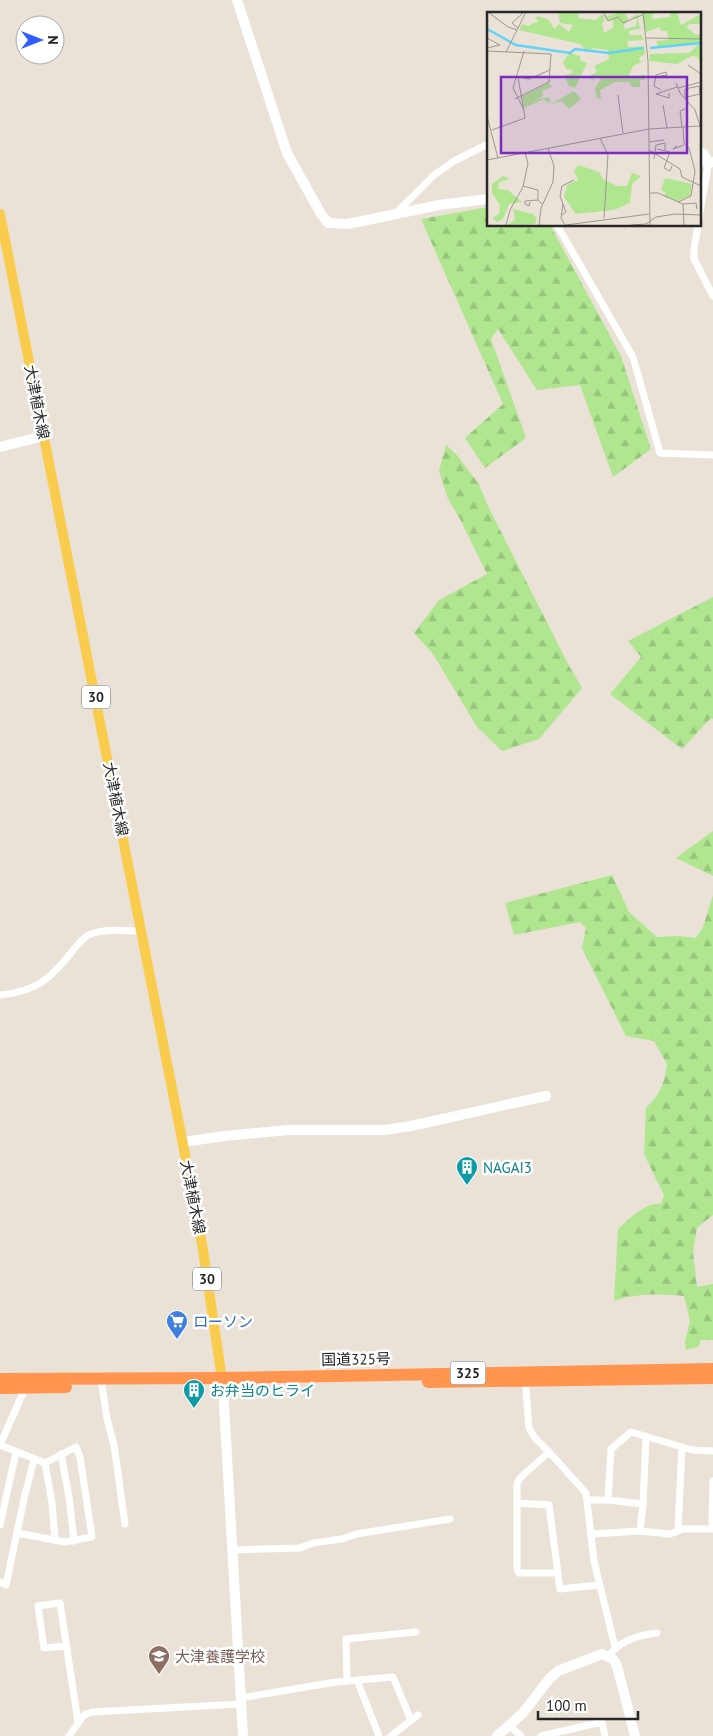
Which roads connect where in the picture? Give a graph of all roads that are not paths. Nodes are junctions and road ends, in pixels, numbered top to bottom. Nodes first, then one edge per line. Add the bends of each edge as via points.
1 (237, 0) edge
2 (487, 144) edge
3 (700, 150) edge
4 (707, 162) edge
5 (487, 199) edge
6 (700, 211) edge
7 (394, 215) junction
8 (0, 219) edge
9 (558, 226) edge
10 (698, 226) edge
11 (713, 296) edge
12 (44, 436) junction
13 (0, 447) edge
14 (713, 455) edge
15 (142, 931) junction
16 (0, 995) edge
17 (546, 1096) dead end
18 (183, 1142) junction
19 (713, 1369) edge
20 (525, 1376) junction
21 (713, 1378) edge
22 (0, 1379) edge
23 (222, 1382) junction
24 (27, 1383) junction
25 (102, 1383) junction
26 (0, 1388) edge
27 (646, 1436) junction
28 (0, 1445) edge
29 (682, 1447) junction
30 (713, 1451) edge
31 (16, 1452) junction
32 (550, 1452) junction
33 (61, 1454) junction
34 (34, 1460) junction
35 (45, 1463) junction
36 (713, 1481) edge
37 (588, 1500) junction
38 (608, 1500) junction
39 (517, 1503) junction
40 (643, 1504) junction
41 (450, 1519) dead end
42 (125, 1524) dead end
43 (0, 1525) edge
44 (713, 1528) edge
45 (678, 1529) junction
46 (640, 1531) junction
47 (17, 1533) junction
48 (591, 1534) junction
49 (55, 1540) junction
50 (74, 1540) junction
51 (233, 1550) junction
52 (557, 1573) junction
53 (0, 1582) edge
54 (599, 1585) junction
55 (416, 1632) dead end
56 (657, 1633) dead end
57 (66, 1646) junction
58 (612, 1651) junction
59 (357, 1680) junction
60 (347, 1681) junction
61 (241, 1701) junction
62 (418, 1715) dead end
63 (411, 1720) junction
64 (78, 1722) junction
65 (509, 1725) junction
66 (566, 1733) edge
67 (68, 1736) edge
68 (243, 1736) edge
69 (379, 1736) edge
70 (391, 1736) edge
71 (497, 1736) edge
72 (521, 1736) edge
73 (541, 1736) edge
74 (605, 1736) edge
75 (635, 1736) edge

1 - 7 street via 287,153 321,214 328,223 348,224
2 - 7 street via 433,176
3 - 4 street via 705,153
4 - 6 street
5 - 7 street
8 - 12 main road, 大津植木線 / 30
9 - 14 street via 633,357 660,453
10 - 11 street via 694,259
12 - 13 street
12 - 15 main road, 大津植木線 / 30
15 - 16 street via 92,933 82,940 53,976 33,988
15 - 18 main road, 大津植木線 / 30
17 - 18 street via 385,1130 288,1130
18 - 23 main road, 大津植木線 / 30
19 - 20 highway, 国道325号 / 325
20 - 21 highway, 国道325号 / 325
20 - 23 highway, 国道325号 / 325
20 - 32 street via 529,1428
22 - 24 highway, 国道325号 / 325
23 - 25 highway, 国道325号 / 325
23 - 51 street
24 - 25 highway, 国道325号 / 325
24 - 26 highway, 国道325号 / 325
24 - 28 street
25 - 42 street
27 - 29 street
27 - 38 street via 631,1432 611,1449
27 - 40 street
28 - 31 street
29 - 30 street
29 - 45 street
31 - 34 street
31 - 43 street
32 - 37 street via 582,1488
32 - 39 street via 518,1481
33 - 35 street
33 - 50 street
33 - 50 street via 76,1447 84,1480 92,1537
34 - 35 street
34 - 47 street
35 - 49 street
36 - 44 street
37 - 38 street
37 - 48 street
38 - 40 street
39 - 52 street via 549,1505
39 - 52 street via 518,1572
40 - 46 street
41 - 51 street via 356,1534 300,1548
44 - 45 street
45 - 46 street via 670,1534
46 - 48 street
47 - 49 street
47 - 53 street via 6,1585
48 - 54 street
49 - 50 street
51 - 61 street
52 - 54 street via 562,1590
54 - 58 street
55 - 60 street via 346,1639
56 - 58 street via 623,1642
57 - 57 street via 60,1603 38,1606 44,1648
57 - 64 street
58 - 65 street via 558,1671
58 - 75 street
59 - 60 street
59 - 63 street via 393,1677
59 - 69 street
60 - 61 street
61 - 64 street via 103,1711 84,1715
61 - 68 street
62 - 63 street
63 - 70 street
64 - 67 street
65 - 71 street
65 - 72 street
66 - 73 street
66 - 74 street via 602,1722

